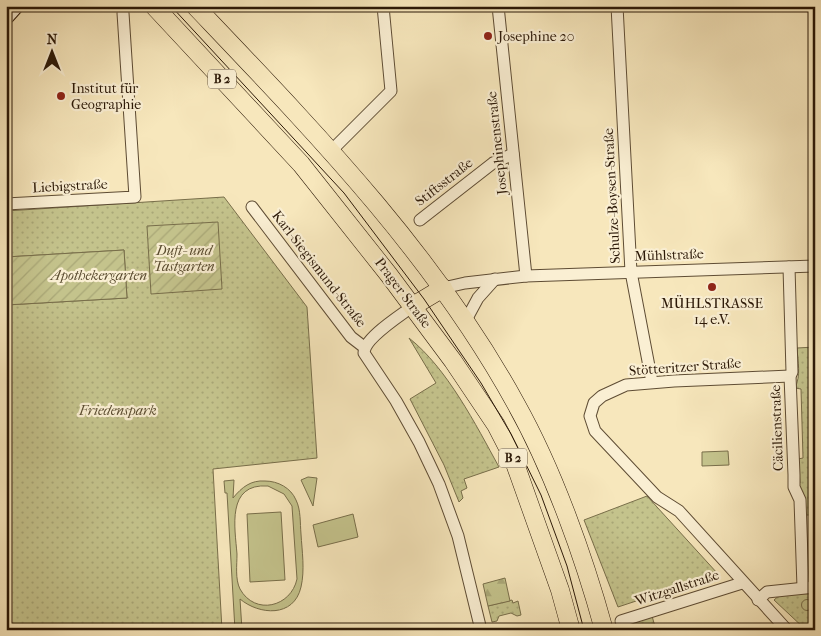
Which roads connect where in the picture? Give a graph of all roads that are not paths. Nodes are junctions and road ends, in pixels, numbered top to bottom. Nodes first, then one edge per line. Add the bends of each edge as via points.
1 (15, 6) edge
2 (154, 6) edge
3 (195, 6) edge
4 (383, 6) edge
5 (498, 6) edge
6 (617, 6) edge
7 (124, 13) dead end
8 (6, 16) edge
9 (330, 152) junction
10 (513, 154) junction
11 (6, 204) edge
12 (252, 207) dead end
13 (420, 220) dead end
14 (815, 266) edge
15 (790, 267) junction
16 (631, 272) junction
17 (526, 276) junction
18 (495, 279) junction
19 (443, 288) junction
20 (413, 306) junction
21 (465, 322) junction
22 (364, 347) junction
23 (790, 376) junction
24 (652, 382) junction
25 (742, 583) junction
26 (803, 587) junction
27 (815, 587) edge
28 (758, 600) junction
29 (621, 621) dead end
30 (482, 630) edge
31 (572, 630) edge
32 (604, 630) edge
33 (787, 630) edge

1 - 8 street
2 - 20 main road, Prager Straße / B 2 via 301,164
3 - 9 main road, B 2
4 - 9 street via 391,91
5 - 10 street, Josephinenstraße
6 - 16 street, Schulze-Boysen-Straße
7 - 11 street, Liebigstraße via 135,197
9 - 19 main road, B 2
10 - 13 street, Stiftsstraße via 493,163
10 - 17 street, Josephinenstraße
12 - 22 street, Karl-Siegismund-Straße via 351,337
14 - 15 street, Mühlstraße
15 - 16 street, Mühlstraße
15 - 23 street, Cäcilienstraße
16 - 17 street, Mühlstraße
16 - 24 street, Schulze-Boysen-Straße
17 - 18 street, Mühlstraße
18 - 19 street, Mühlstraße
18 - 21 street via 478,298
19 - 20 main road
19 - 21 main road, B 2
20 - 22 street, Karl-Siegismund-Straße
20 - 31 main road, Prager Straße / B 2 via 496,425 513,458
21 - 32 main road, B 2 via 529,428 570,525
22 - 30 street, Karl-Siegismund-Straße via 367,361 396,402 439,484 458,536
23 - 24 street, Stötteritzer Straße
23 - 26 street, Cäcilienstraße via 794,487 800,500
24 - 25 street, Stötteritzer Straße via 626,386 602,396 591,409 591,424 657,497 679,511
25 - 28 street, Stötteritzer Straße
25 - 29 street, Witzgallstraße
26 - 27 street
26 - 28 street via 767,592
28 - 33 street, Stötteritzer Straße

